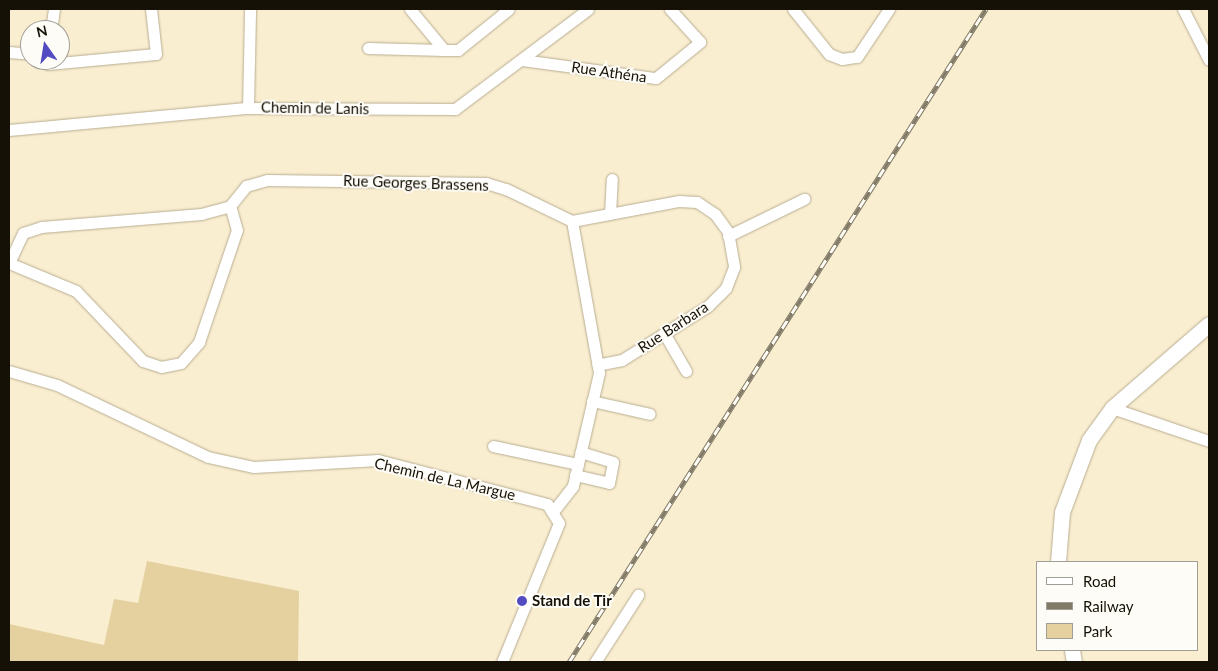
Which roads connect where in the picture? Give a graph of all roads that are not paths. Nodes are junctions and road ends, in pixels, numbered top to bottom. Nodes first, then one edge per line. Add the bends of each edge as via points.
1 (151, 9) edge
2 (250, 9) edge
3 (410, 9) edge
4 (509, 9) edge
5 (588, 9) edge
6 (670, 9) edge
7 (793, 9) edge
8 (890, 9) edge
9 (1183, 9) edge
10 (368, 48) dead end
11 (444, 50) junction
12 (522, 60) junction
13 (1209, 60) edge
14 (70, 62) edge
15 (248, 108) junction
16 (9, 130) edge
17 (612, 179) dead end
18 (804, 199) dead end
19 (230, 206) junction
20 (610, 214) junction
21 (572, 221) junction
22 (728, 236) junction
23 (9, 263) edge
24 (1209, 324) edge
25 (664, 333) junction
26 (597, 364) junction
27 (9, 371) edge
28 (686, 371) dead end
29 (592, 401) junction
30 (1112, 408) junction
31 (650, 414) dead end
32 (1209, 441) edge
33 (493, 446) dead end
34 (578, 463) junction
35 (552, 512) junction
36 (1058, 561) edge
37 (638, 595) dead end
38 (502, 662) edge
39 (595, 662) edge

1 - 14 street via 156,54
2 - 15 street
3 - 11 street
4 - 11 street via 458,50
5 - 12 street, Chemin de Lanis
6 - 12 street, Rue Athéna via 700,42 656,78
7 - 8 street via 829,54 842,59 857,57
9 - 13 street
10 - 11 street
12 - 15 street, Chemin de Lanis via 455,109
15 - 16 street, Chemin de Lanis
17 - 20 street
18 - 22 street
19 - 21 street, Rue Georges Brassens via 246,186 267,180 486,183
19 - 23 street via 201,214 122,217 41,226 23,233
19 - 23 street via 237,230 199,342 181,363 161,367 143,361 76,291
20 - 21 street, Rue Barbara
20 - 22 street, Rue Barbara via 679,201 697,202 715,214
21 - 26 street
22 - 25 street, Rue Barbara via 734,267 726,288 708,306
24 - 30 street
25 - 26 street, Rue Barbara via 622,360
25 - 28 street
26 - 29 street
27 - 35 street, Chemin de La Margue via 57,385 208,457 254,467 378,460 547,504
29 - 31 street
29 - 34 street
30 - 32 street
30 - 36 street via 1089,440 1071,480 1062,512
33 - 34 street
34 - 35 street via 573,486
35 - 38 street via 560,523
37 - 39 street

